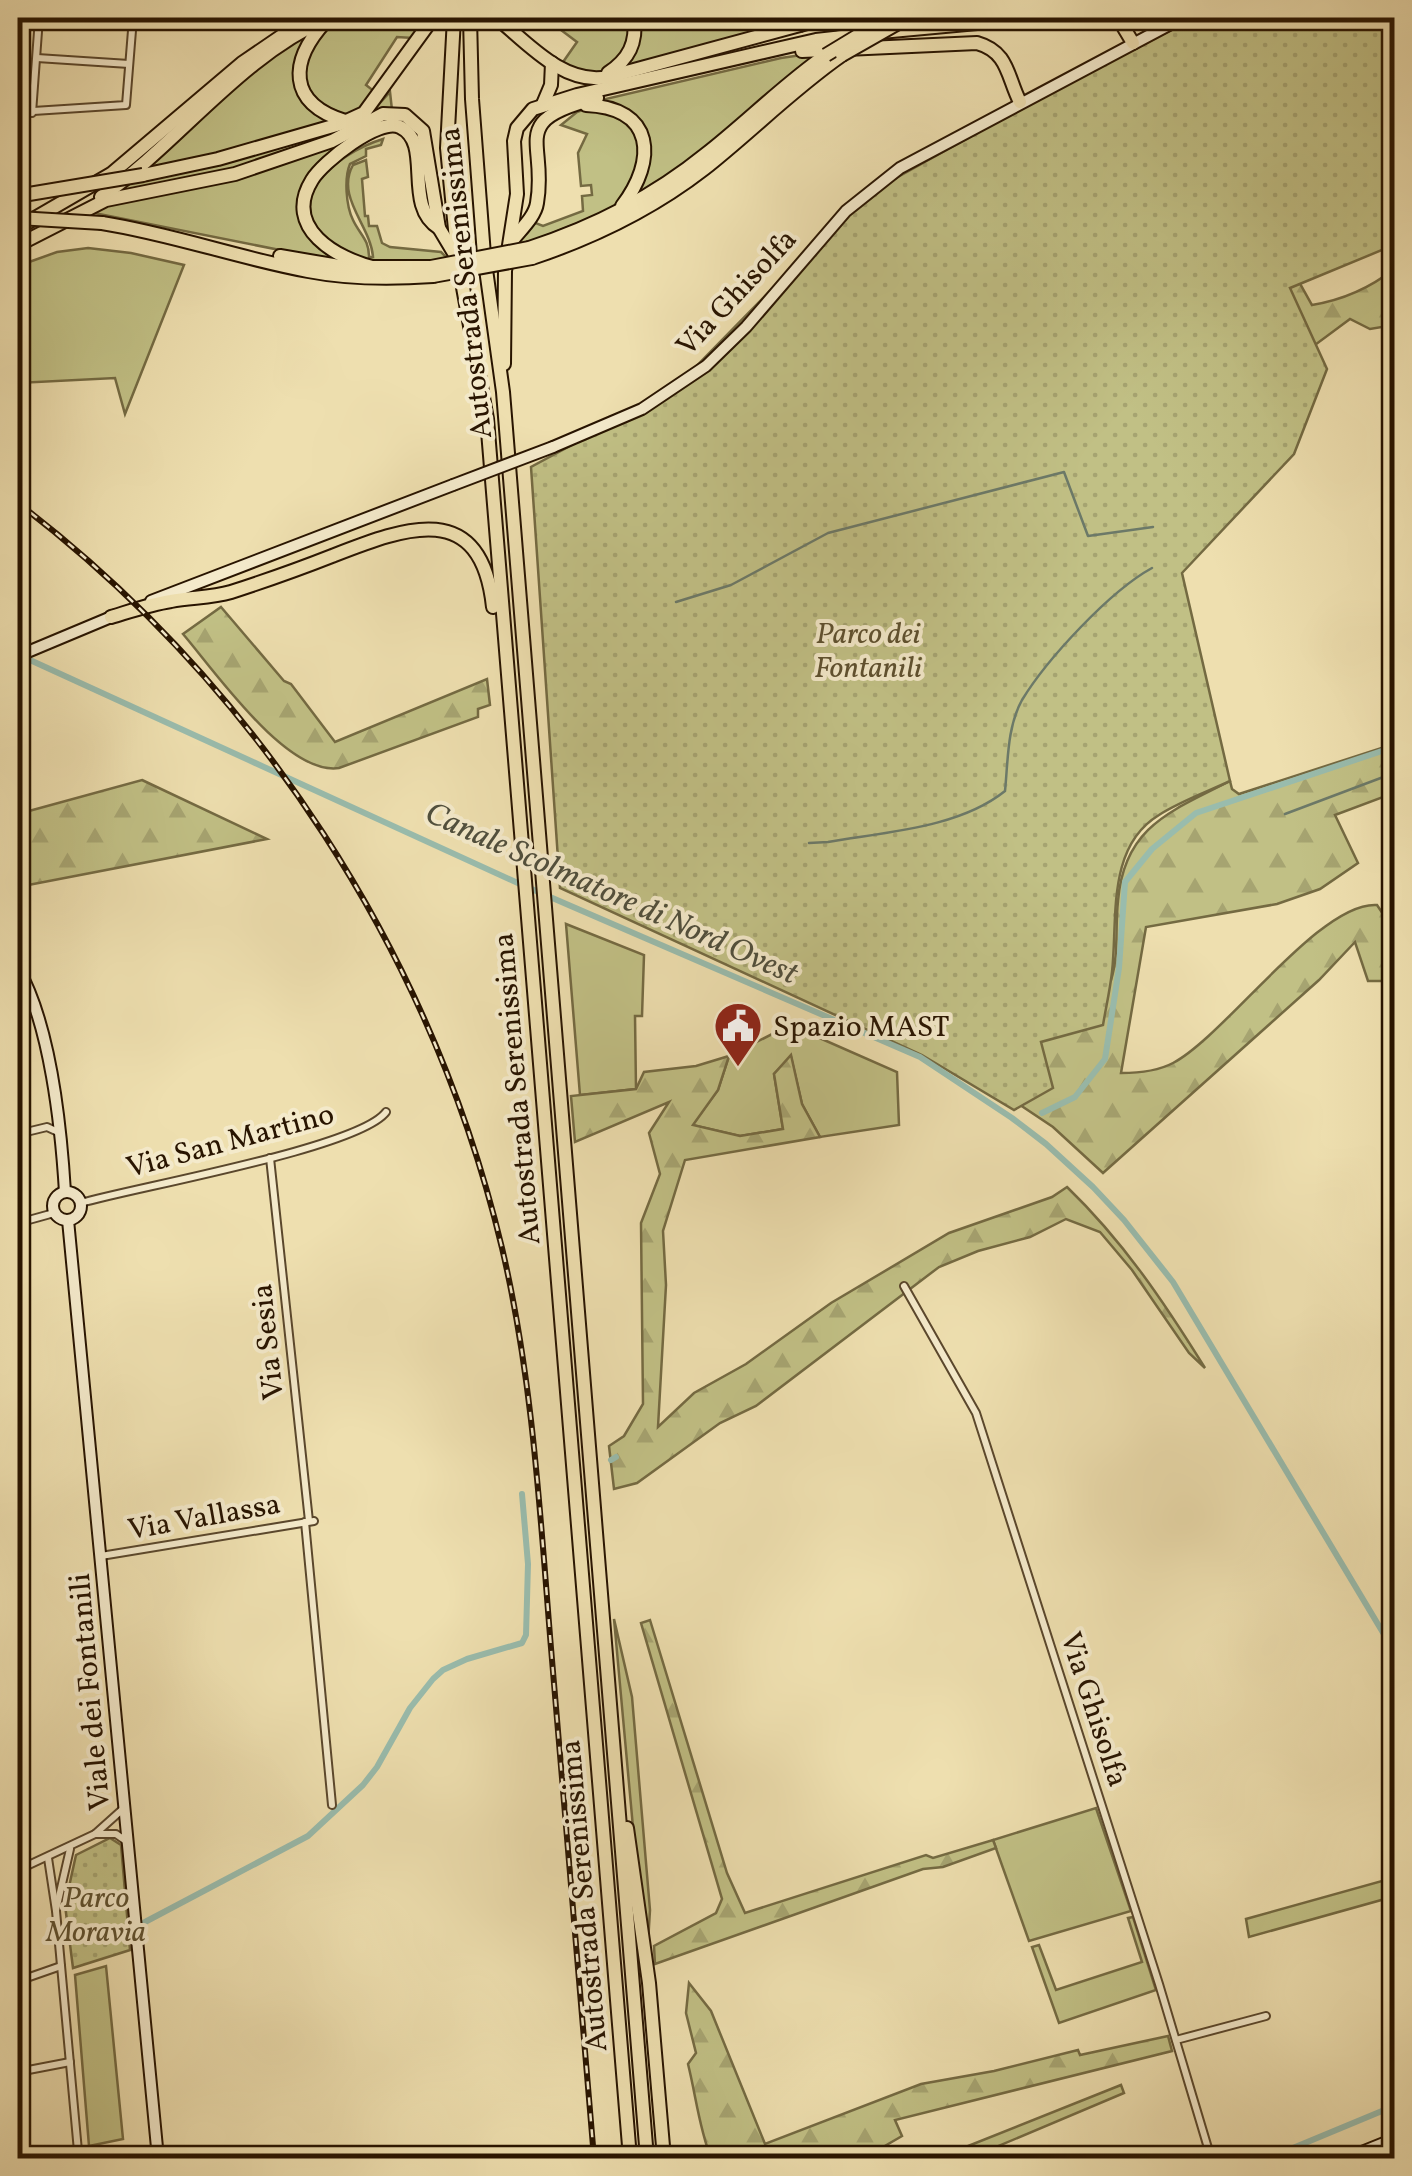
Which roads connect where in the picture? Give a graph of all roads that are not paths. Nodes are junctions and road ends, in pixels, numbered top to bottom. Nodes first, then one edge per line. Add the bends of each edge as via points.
1 (39, 18) edge
2 (134, 18) edge
3 (149, 18) edge
4 (308, 18) edge
5 (329, 18) edge
6 (433, 18) edge
7 (454, 18) edge
8 (470, 18) edge
9 (498, 18) edge
10 (634, 18) edge
11 (825, 18) edge
12 (907, 18) edge
13 (1030, 18) edge
14 (1118, 18) edge
15 (1182, 18) edge
16 (197, 21) dead end
17 (798, 21) edge
18 (886, 24) edge
19 (1133, 43) junction
20 (37, 58) junction
21 (552, 63) junction
22 (130, 64) junction
23 (592, 79) junction
24 (1020, 102) junction
25 (543, 104) junction
26 (578, 105) junction
27 (18, 112) edge
28 (32, 113) junction
29 (345, 121) junction
30 (20, 196) edge
31 (74, 215) junction
32 (615, 215) junction
33 (18, 218) edge
34 (18, 228) edge
35 (438, 228) junction
36 (175, 236) junction
37 (18, 245) edge
38 (507, 248) junction
39 (530, 253) junction
40 (458, 260) junction
41 (376, 268) junction
42 (432, 272) junction
43 (503, 392) junction
44 (112, 616) junction
45 (18, 656) edge
46 (512, 738) junction
47 (18, 968) edge
48 (386, 1112) dead end
49 (52, 1130) junction
50 (18, 1134) edge
51 (270, 1158) junction
52 (65, 1192) junction
53 (81, 1202) junction
54 (54, 1213) junction
55 (68, 1220) junction
56 (18, 1224) edge
57 (904, 1286) dead end
58 (18, 1493) edge
59 (310, 1521) junction
60 (18, 1549) edge
61 (101, 1556) junction
62 (618, 1791) junction
63 (332, 1804) dead end
64 (125, 1807) junction
65 (96, 1834) junction
66 (129, 1844) junction
67 (70, 1848) junction
68 (48, 1858) junction
69 (18, 1870) edge
70 (56, 1911) junction
71 (61, 1966) junction
72 (18, 1981) edge
73 (1266, 2016) dead end
74 (1176, 2040) junction
75 (70, 2062) junction
76 (18, 2072) edge
77 (1394, 2139) edge
78 (78, 2151) dead end
79 (158, 2158) edge
80 (630, 2158) edge
81 (647, 2158) edge
82 (664, 2158) edge
83 (1211, 2158) edge
84 (1347, 2158) edge

1 - 20 street
2 - 22 street
3 - 16 street
4 - 34 highway via 242,63 111,174
5 - 29 highway via 306,47 300,82 315,108
5 - 31 highway via 260,60 136,170
6 - 29 highway via 375,102
7 - 40 highway, Autostrada Serenissima via 446,148
8 - 43 highway, Autostrada Serenissima via 477,169
9 - 21 highway
10 - 23 highway via 628,56
11 - 17 highway, bridge
12 - 39 highway, bridge via 842,55 664,198 607,230
13 - 18 highway
14 - 19 highway
15 - 19 street, Via Ghisolfa
17 - 18 highway
17 - 23 highway
18 - 25 highway
18 - 32 highway, bridge via 826,55 690,166
19 - 24 street, Via Ghisolfa
20 - 22 street
20 - 28 street
21 - 23 highway
21 - 25 highway
22 - 28 street via 126,105
24 - 26 highway via 997,52 963,42 804,50
24 - 44 street, Via Ghisolfa, bridge via 900,168 862,197 746,328 689,379 632,414
25 - 38 highway via 517,128 518,194
26 - 32 highway via 618,112 643,139 642,176
26 - 38 highway via 537,130 537,204
27 - 28 street
29 - 30 highway, bridge via 218,159
31 - 35 highway via 114,197 235,174 394,113 423,130
31 - 37 highway
32 - 39 highway
33 - 36 highway, bridge via 102,222
35 - 40 highway
35 - 41 highway via 422,210 416,150 406,132 390,124 368,132 313,178 305,210 323,245
36 - 41 highway
36 - 42 highway via 308,271 376,278
38 - 43 highway
39 - 42 highway, bridge
40 - 46 highway, Autostrada Serenissima via 487,419
41 - 42 highway
43 - 62 highway, Autostrada Serenissima
44 - 45 street, Via Ghisolfa
44 - 46 highway via 226,594 400,531 442,530 473,550 489,580
46 - 80 highway, Autostrada Serenissima
47 - 49 street via 43,1032 56,1118
48 - 51 street, Via San Martino via 370,1126
49 - 50 street
49 - 52 street
51 - 53 street, Via San Martino
51 - 59 street, Via Sesia
52 - 53 street
52 - 54 street via 55,1198
53 - 55 street via 79,1214
54 - 55 street
54 - 56 street
55 - 61 street, Viale dei Fontanili
57 - 74 street, Via Ghisolfa via 976,1413
58 - 60 street via 25,1536
59 - 61 street, Via Vallassa
59 - 63 street, Via Sesia
61 - 64 street, Viale dei Fontanili
62 - 81 highway, Autostrada Serenissima
62 - 82 highway via 648,1972
64 - 65 street
64 - 66 street, Viale dei Fontanili
65 - 66 street via 116,1834
65 - 67 street
66 - 79 street, Viale dei Fontanili
67 - 68 street
67 - 70 street
68 - 69 street
68 - 70 street
70 - 71 street
71 - 72 street
71 - 75 street
73 - 74 street
74 - 83 street, Via Ghisolfa
75 - 76 street
75 - 78 street
77 - 84 street

